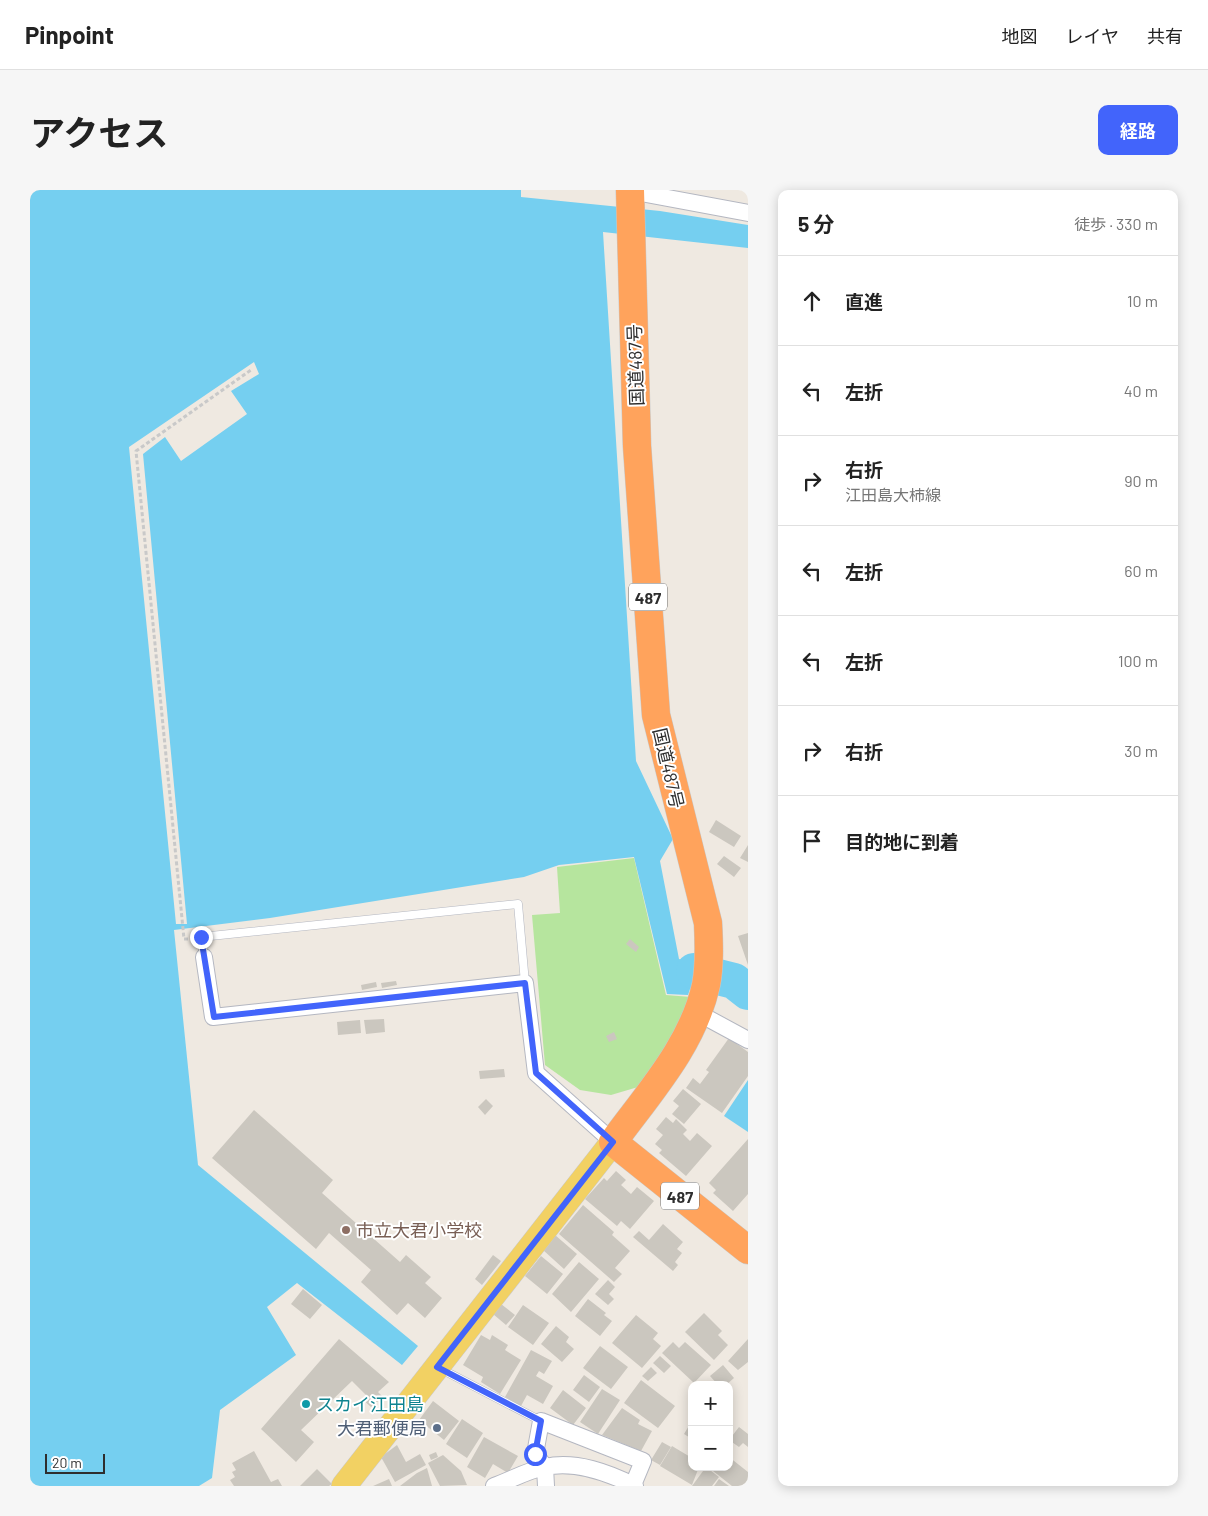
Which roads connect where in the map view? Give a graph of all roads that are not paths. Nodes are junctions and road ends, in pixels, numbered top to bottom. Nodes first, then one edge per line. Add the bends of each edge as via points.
1 (630, 195) edge
2 (748, 213) edge
3 (204, 957) joint
4 (525, 983) junction
5 (698, 1013) junction
6 (748, 1040) edge
7 (613, 1142) junction
8 (748, 1250) edge
9 (437, 1367) junction
10 (541, 1421) junction
11 (545, 1467) junction
12 (634, 1485) edge
13 (344, 1486) edge
14 (494, 1486) edge
15 (546, 1486) edge

1 - 2 street
1 - 5 highway, 国道487号 / 487 via 637,446 656,715 708,923 707,983
3 - 4 street via 214,1017
3 - 4 lane via 201,937 518,904
4 - 7 street via 536,1073
5 - 6 street
5 - 7 highway, 国道487号 / 487 via 681,1049
7 - 8 highway, 487
7 - 9 main road
9 - 10 lane
9 - 13 main road
10 - 11 street via 535,1454
10 - 12 street via 643,1461
11 - 12 street via 582,1467
11 - 14 street
11 - 15 street

